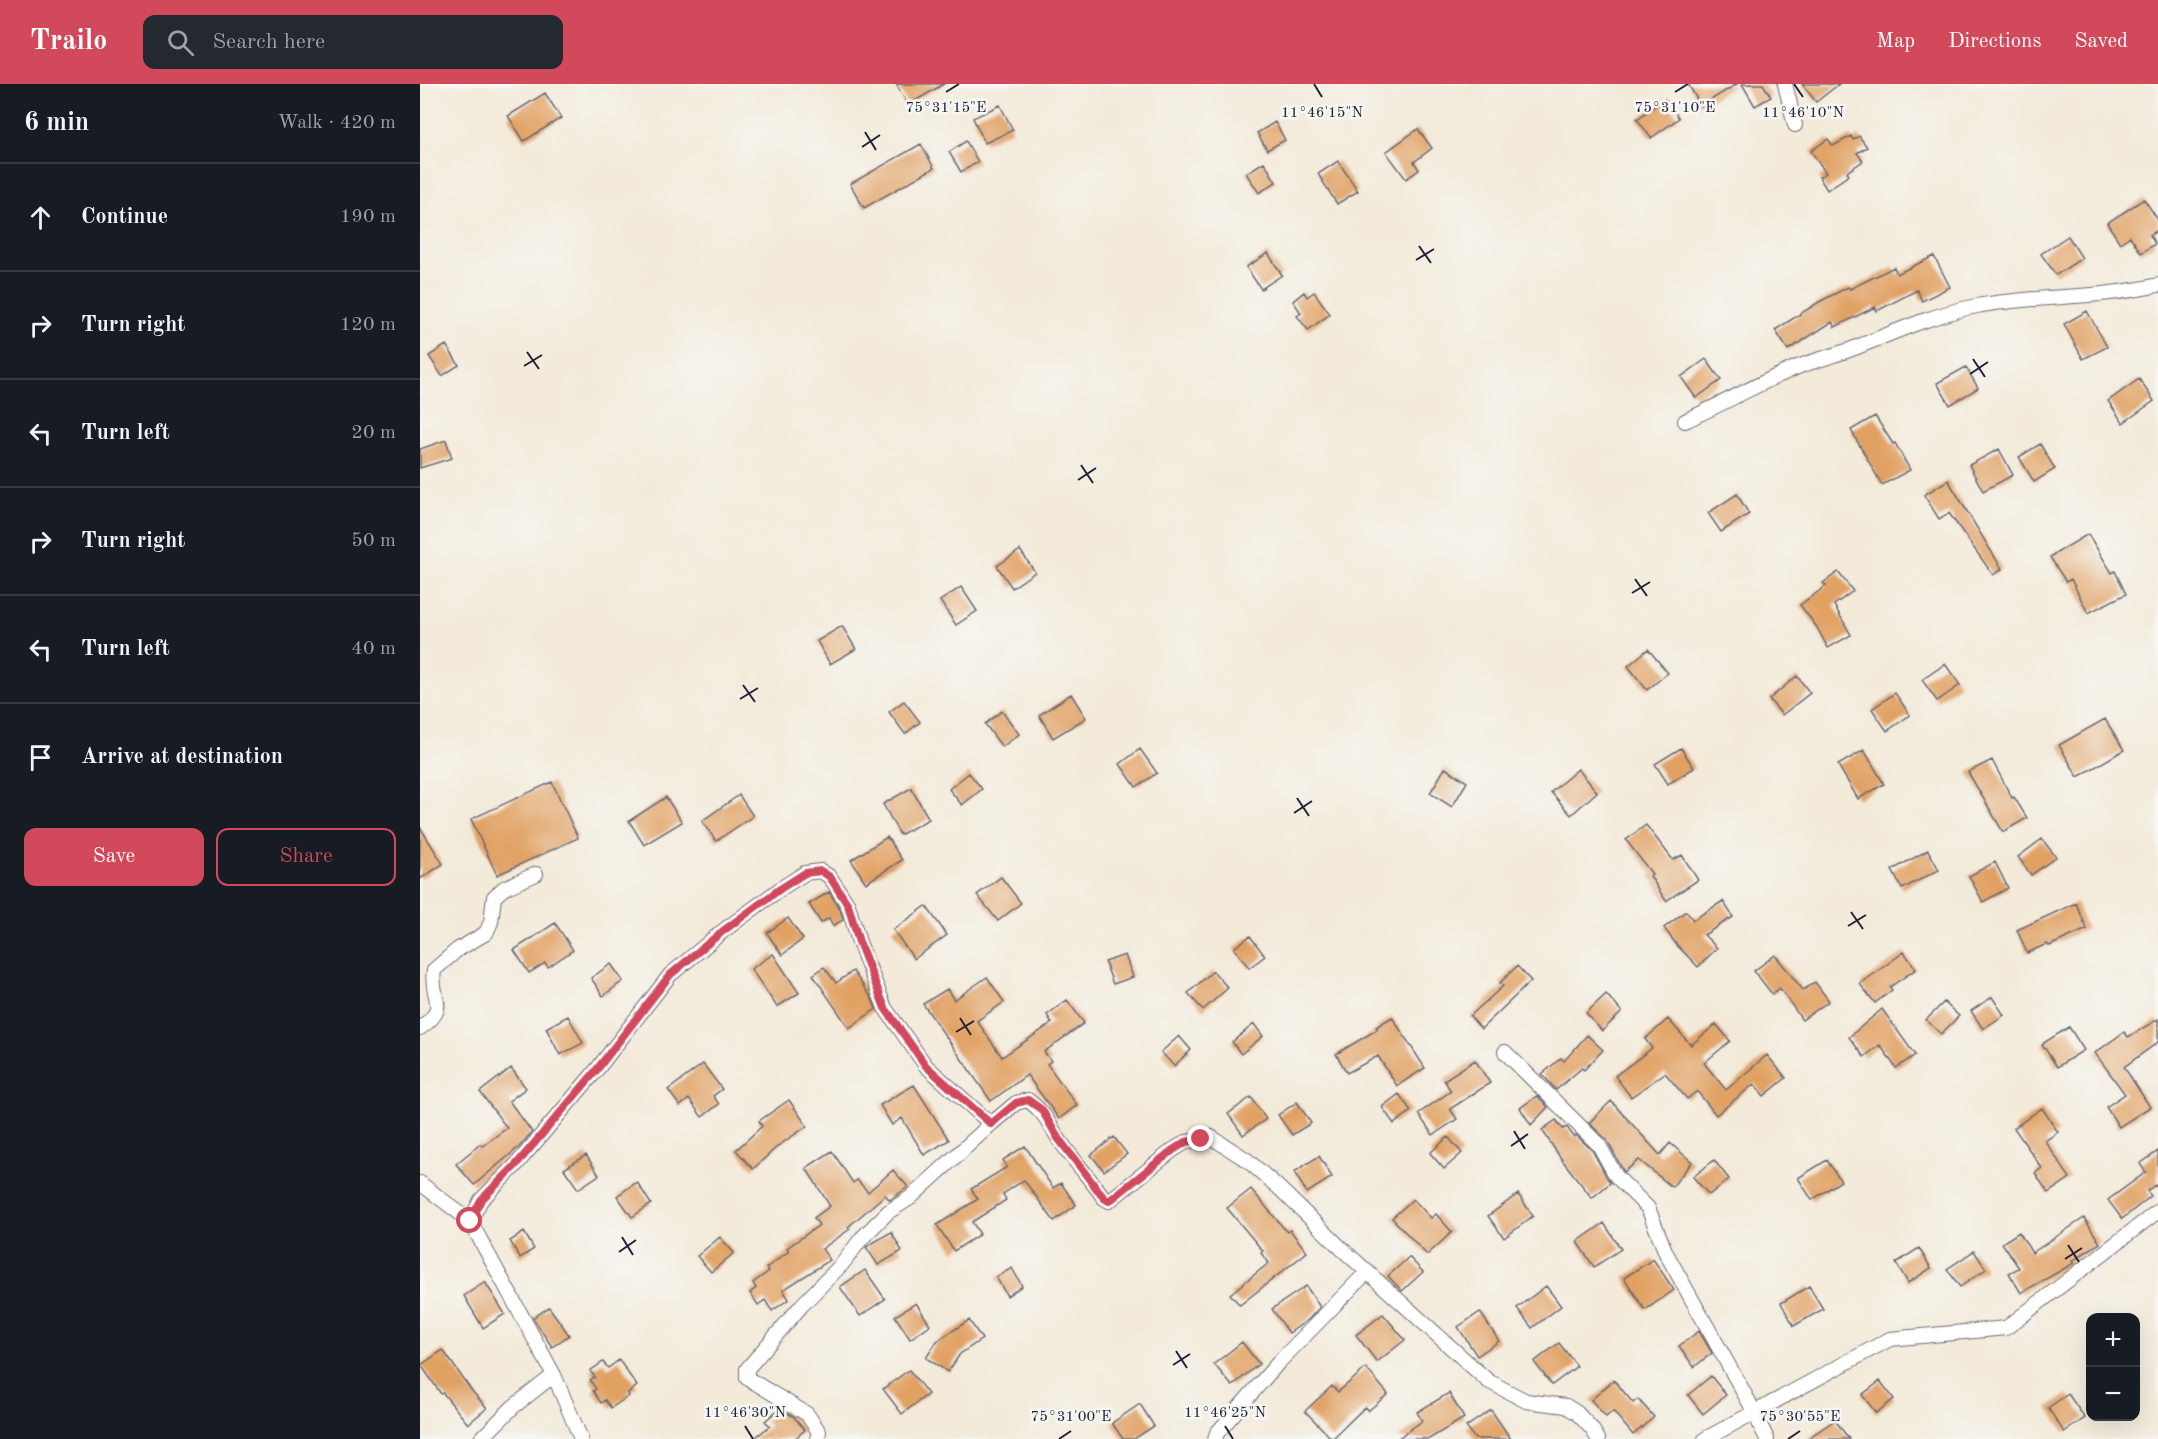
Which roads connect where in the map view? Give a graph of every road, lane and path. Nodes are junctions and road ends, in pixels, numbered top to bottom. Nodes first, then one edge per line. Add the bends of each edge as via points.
1 (1785, 84) edge
2 (1795, 125) dead end
3 (2158, 285) edge
4 (1685, 421) dead end
5 (536, 874) dead end
6 (420, 1028) edge
7 (1505, 1052) dead end
8 (991, 1124) junction
9 (420, 1184) edge
10 (2158, 1210) edge
11 (470, 1221) junction
12 (1367, 1272) junction
13 (554, 1375) junction
14 (1754, 1412) junction
15 (481, 1439) edge
16 (581, 1439) edge
17 (817, 1439) edge
18 (1215, 1439) edge
19 (1598, 1439) edge
20 (1705, 1439) edge
21 (1767, 1439) edge

1 - 2 street
3 - 4 street via 1975,306 1800,366
5 - 6 street via 504,888 494,897 486,933 434,970 432,982 438,1010
7 - 14 street via 1599,1145 1616,1176 1648,1208 1666,1253
8 - 11 street via 926,1066 885,1008 848,905 830,877 821,871 805,873 723,931 670,975 595,1072 481,1200
8 - 12 street via 1016,1103 1028,1100 1042,1110 1072,1158 1109,1201 1173,1150 1186,1142 1211,1137 1247,1160
8 - 17 street via 861,1239 747,1369 747,1378 807,1414 819,1432
9 - 11 street
10 - 14 street via 2006,1329 1890,1339
11 - 13 street
12 - 18 street via 1248,1396
12 - 19 street via 1488,1381 1526,1401 1566,1406 1577,1413
13 - 15 street
13 - 16 street
14 - 20 street
14 - 21 street

